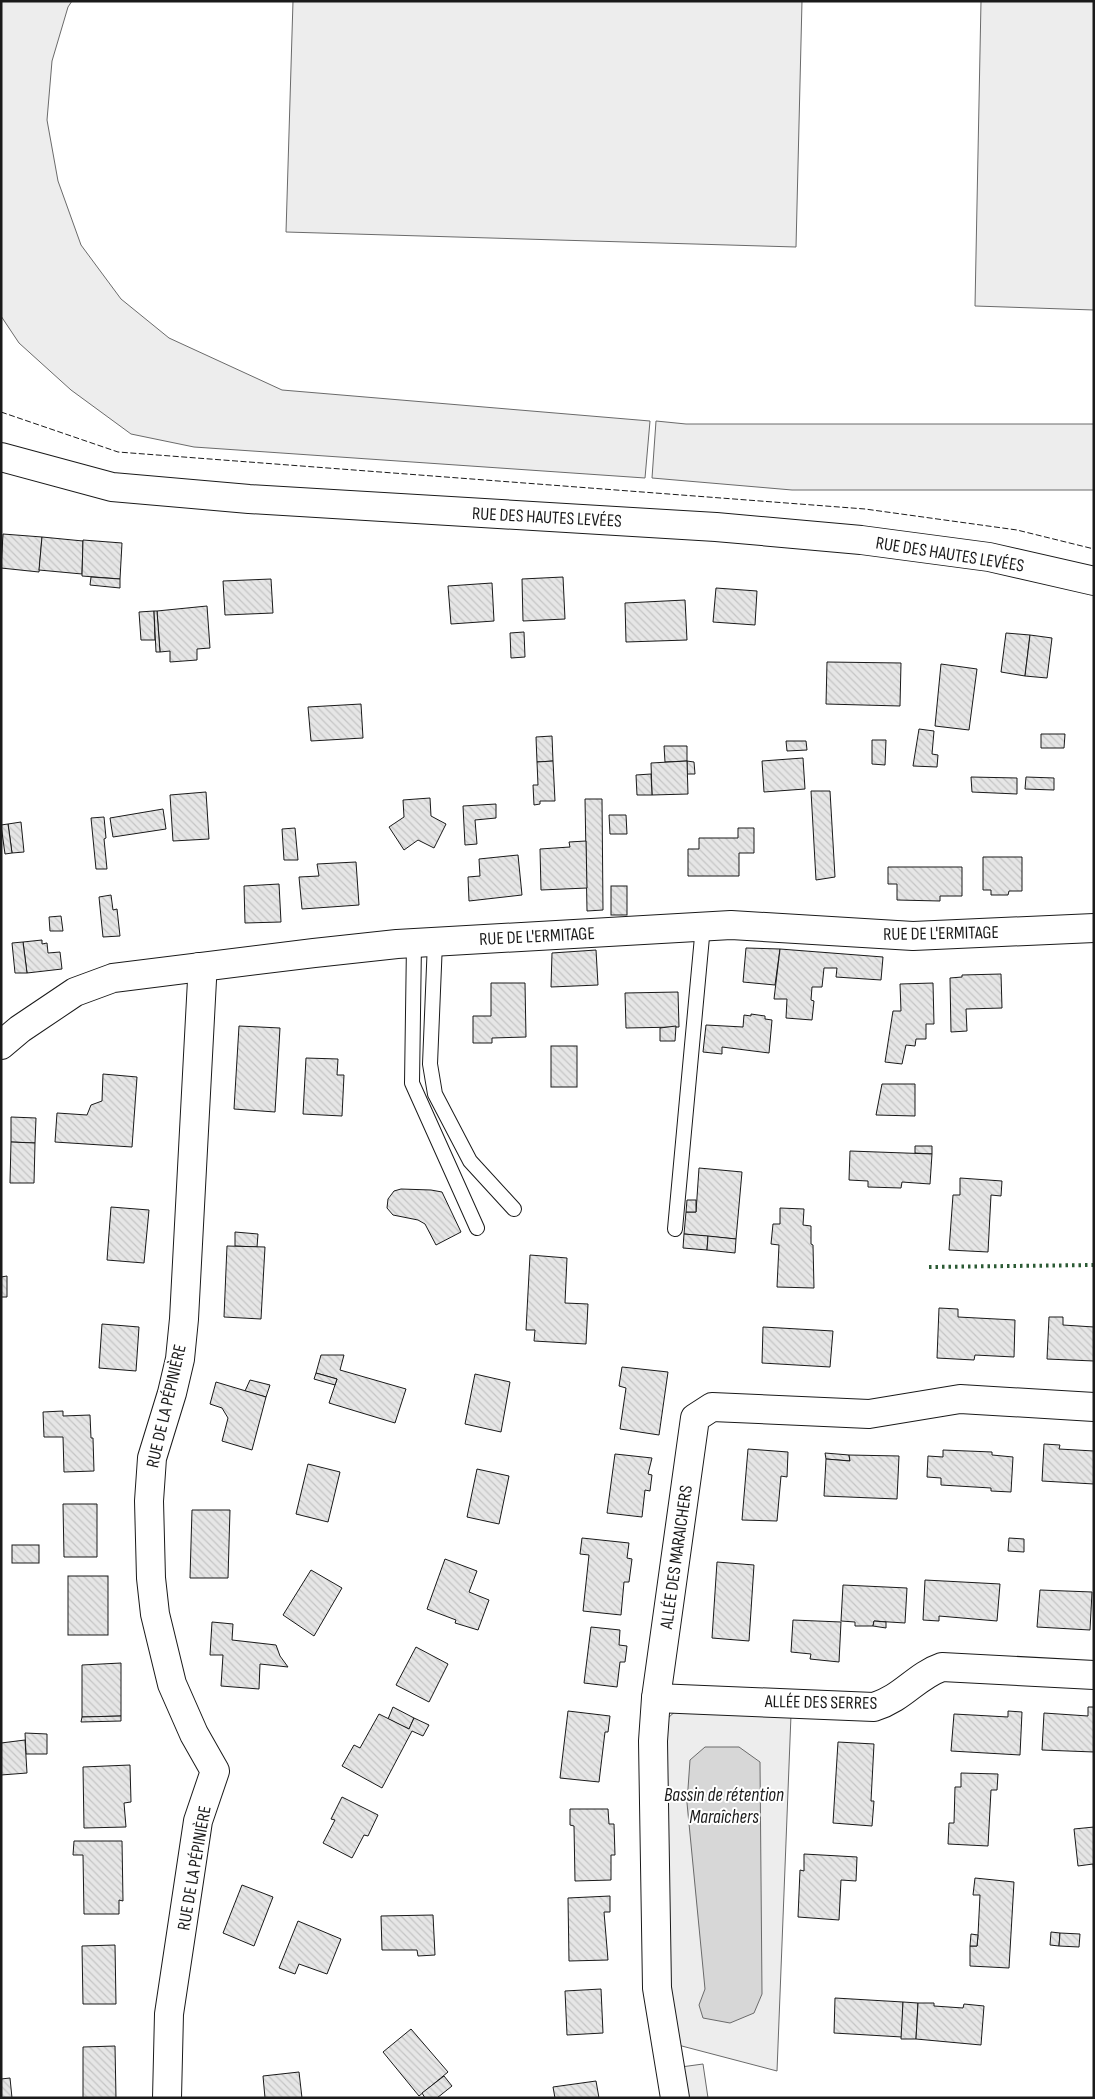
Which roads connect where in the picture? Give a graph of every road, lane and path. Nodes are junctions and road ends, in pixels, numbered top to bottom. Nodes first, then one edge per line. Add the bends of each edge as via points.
1 (1, 457) edge
2 (1094, 582) edge
3 (703, 926) junction
4 (1094, 928) edge
5 (424, 943) junction
6 (199, 966) junction
7 (1, 1045) edge
8 (514, 1209) dead end
9 (478, 1228) dead end
10 (675, 1229) dead end
11 (1094, 1407) edge
12 (1094, 1675) edge
13 (656, 1698) junction
14 (166, 2098) edge
15 (675, 2098) edge

1 - 2 street, RUE DES HAUTES LEVÉES via 112,487 268,500 716,527 861,540 989,557
3 - 4 street, RUE DE L'ERMITAGE via 913,936
3 - 5 street, RUE DE L'ERMITAGE
3 - 10 lane
5 - 6 street, RUE DE L'ERMITAGE
5 - 8 lane via 430,1064 435,1094 470,1161
5 - 9 lane via 412,1083
6 - 7 street, RUE DE L'ERMITAGE via 113,978 75,992
6 - 14 street, RUE DE LA PÉPINIÈRE via 202,980 184,1318 180,1359 152,1458 149,1542 156,1614 172,1684 215,1771 198,1821 169,2014
11 - 13 street, ALLÉE DES MARAICHERS via 960,1399 869,1414 712,1407 695,1418
12 - 13 street, ALLÉE DES SERRES via 942,1667 930,1671 888,1702 874,1706
13 - 15 street, ALLÉE DES MARAICHERS via 653,1741 657,1988

